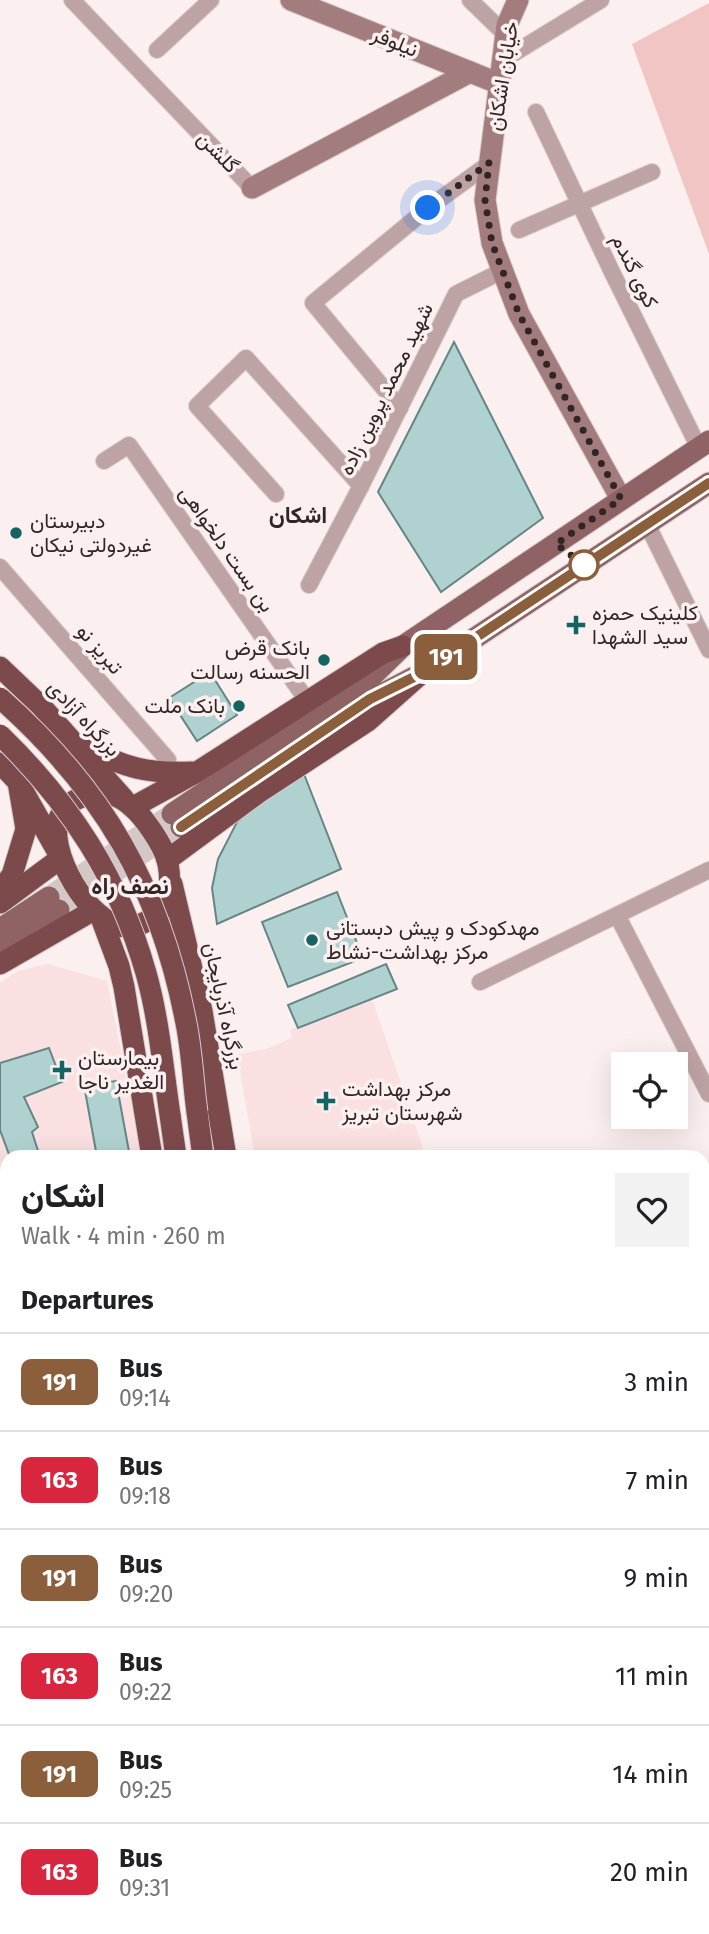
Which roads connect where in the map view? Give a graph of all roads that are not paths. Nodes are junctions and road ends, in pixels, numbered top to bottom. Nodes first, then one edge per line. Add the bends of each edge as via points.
1 (72, 0) edge
2 (211, 0) edge
3 (291, 0) edge
4 (470, 0) edge
5 (518, 0) edge
6 (601, 0) edge
7 (506, 35) junction
8 (158, 50) dead end
9 (503, 60) junction
10 (470, 72) junction
11 (500, 84) junction
12 (536, 112) dead end
13 (489, 163) junction
14 (652, 172) dead end
15 (252, 188) joint
16 (580, 204) junction
17 (519, 230) dead end
18 (502, 271) junction
19 (400, 408) junction
20 (704, 445) edge
21 (104, 461) dead end
22 (709, 483) edge
23 (361, 486) junction
24 (276, 494) dead end
25 (621, 499) junction
26 (647, 524) junction
27 (0, 567) edge
28 (309, 584) dead end
29 (403, 646) junction
30 (709, 650) edge
31 (0, 667) edge
32 (422, 673) junction
33 (0, 698) edge
34 (309, 702) junction
35 (65, 732) junction
36 (0, 735) edge
37 (169, 760) dead end
38 (0, 763) edge
39 (197, 772) junction
40 (18, 782) junction
41 (132, 806) junction
42 (61, 857) junction
43 (168, 864) junction
44 (709, 870) edge
45 (0, 891) edge
46 (0, 903) edge
47 (97, 913) junction
48 (617, 915) junction
49 (0, 929) edge
50 (0, 949) edge
51 (0, 964) edge
52 (480, 982) dead end
53 (216, 1091) junction
54 (709, 1094) edge
55 (143, 1099) junction
56 (151, 1150) edge
57 (175, 1150) edge
58 (202, 1150) edge
59 (225, 1150) edge

1 - 15 street, گلشن
2 - 8 street
3 - 10 main road, نیلوفر
4 - 7 street
5 - 7 main road, خیابان اشکان
6 - 9 street
7 - 9 main road, خیابان اشکان
9 - 11 main road, خیابان اشکان
10 - 11 main road, نیلوفر
10 - 15 main road, گلشن
11 - 13 main road, خیابان اشکان
12 - 16 street, کوی گندم
13 - 18 main road, خیابان اشکان via 485,200
13 - 19 street via 313,303
14 - 16 street
16 - 17 street
16 - 20 street, کوی گندم
18 - 19 street, شهید محمد پروین زاده via 456,294
18 - 25 main road, خیابان اشکان via 519,314
19 - 23 street, شهید محمد پروین زاده
20 - 25 main road
21 - 34 street, بن بست دلخواهی via 129,445
22 - 26 main road
23 - 24 street via 246,358 197,406
23 - 28 street, شهید محمد پروین زاده
25 - 29 main road
26 - 30 street
26 - 32 main road
27 - 37 street, تبریز نو
29 - 32 main road via 362,686 176,820 370,699
29 - 34 highway via 383,653
31 - 35 highway, بزرگراه آزادی
32 - 43 highway via 368,721 258,793
33 - 58 highway, bridge via 65,761 100,806 154,908 187,1025
34 - 39 highway
35 - 39 highway via 107,759 141,771
35 - 41 highway, بزرگراه آزادی
36 - 57 highway, bridge via 78,824 130,923 159,1032
38 - 40 highway
39 - 41 highway
40 - 42 highway
40 - 45 highway via 26,829 12,875
41 - 42 highway via 111,793 94,792 75,799 61,815 55,834
41 - 43 highway via 153,833
42 - 46 highway
42 - 47 highway
43 - 47 highway via 164,907 148,922 128,927
43 - 53 highway, بزرگراه آذربایجان
44 - 48 street
47 - 51 highway
47 - 55 highway via 119,966
48 - 52 street
48 - 54 street
49 - 50 main road via 54,903
53 - 55 highway via 200,1078 178,1074 157,1082
53 - 59 highway, بزرگراه آذربایجان
55 - 56 highway

